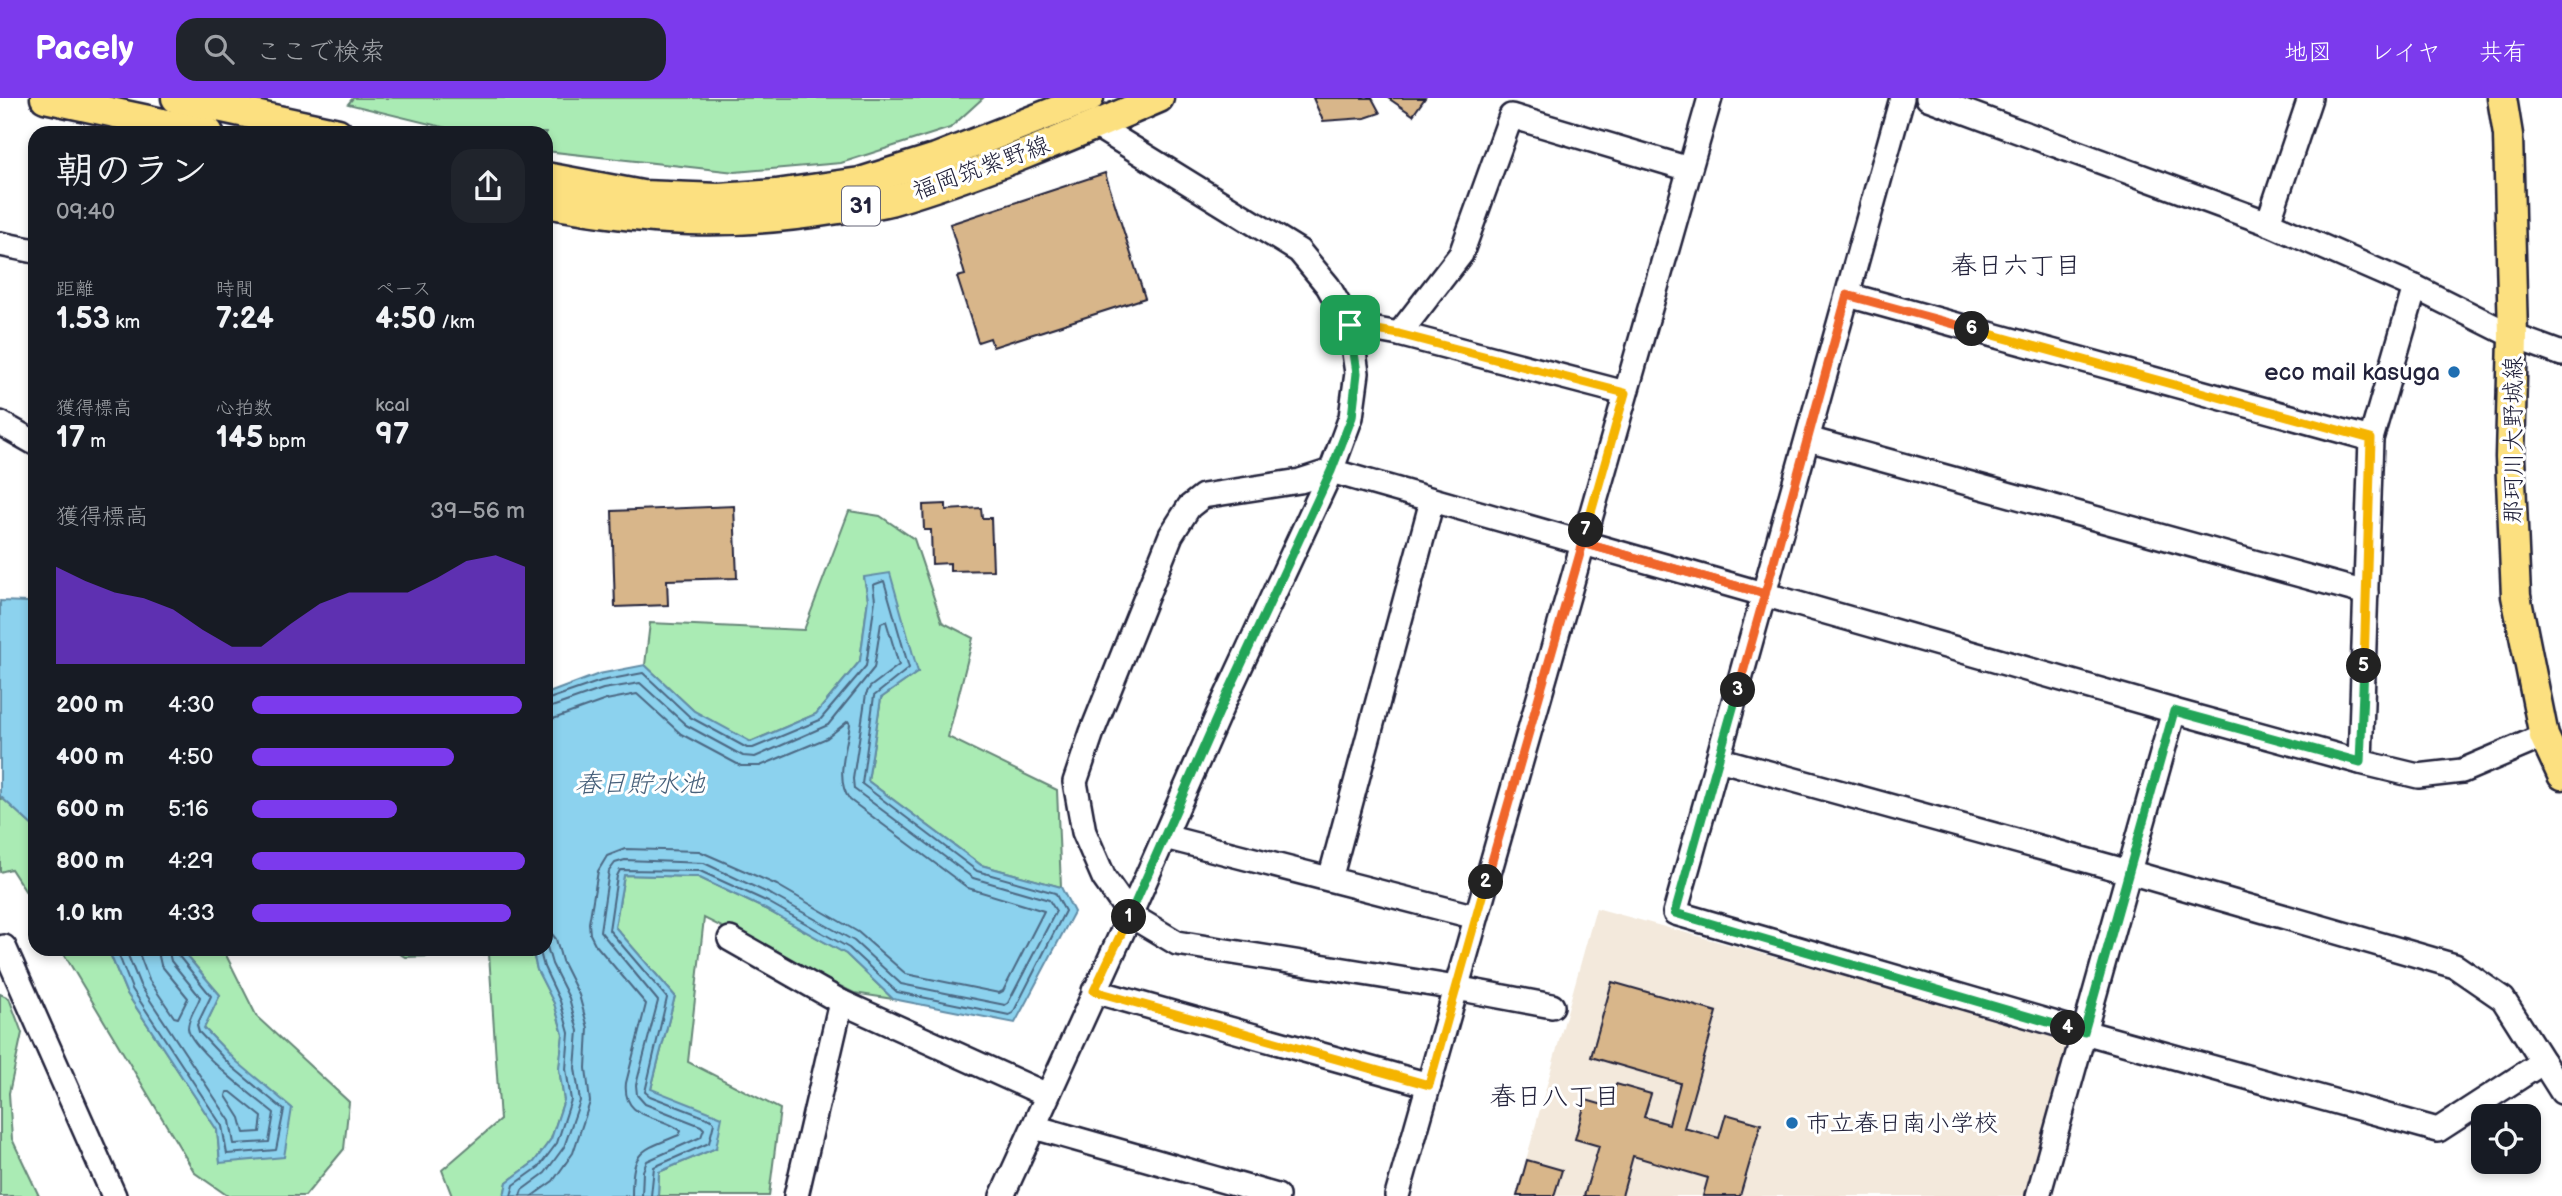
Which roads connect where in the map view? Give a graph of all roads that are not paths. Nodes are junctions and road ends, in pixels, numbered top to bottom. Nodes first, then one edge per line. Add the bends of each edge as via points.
1 (45, 98) edge
2 (176, 98) edge
3 (1089, 98) edge
4 (1159, 98) edge
5 (1710, 98) edge
6 (1902, 98) edge
7 (1928, 98) edge
8 (2310, 98) edge
9 (2501, 98) edge
10 (1516, 107) edge
11 (1095, 125) junction
12 (176, 126) edge
13 (306, 126) edge
14 (1689, 169) junction
15 (553, 178) edge
16 (553, 204) edge
17 (2268, 223) junction
18 (0, 244) edge
19 (28, 250) edge
20 (2415, 287) junction
21 (1847, 295) junction
22 (1350, 325) junction
23 (1399, 334) junction
24 (2513, 336) junction
25 (2562, 354) edge
26 (1625, 393) junction
27 (0, 423) edge
28 (28, 439) edge
29 (1808, 439) junction
30 (2371, 439) junction
31 (1331, 471) junction
32 (1432, 501) junction
33 (1583, 543) junction
34 (2366, 593) junction
35 (1765, 594) junction
36 (2174, 711) junction
37 (2544, 736) junction
38 (1718, 759) junction
39 (2360, 762) junction
40 (2562, 775) edge
41 (1165, 837) junction
42 (2129, 872) junction
43 (1330, 879) junction
44 (1130, 915) junction
45 (1476, 917) junction
46 (730, 939) dead end
47 (4, 947) dead end
48 (1456, 988) junction
49 (1094, 991) junction
50 (841, 1002) junction
51 (1552, 1006) dead end
52 (2084, 1032) junction
53 (2543, 1062) junction
54 (1429, 1085) junction
55 (2562, 1092) edge
56 (1047, 1095) junction
57 (1034, 1127) junction
58 (114, 1196) edge
59 (796, 1196) edge
60 (1002, 1196) edge
61 (1278, 1196) edge
62 (1397, 1196) edge
63 (2038, 1196) edge

1 - 12 main road
2 - 13 main road
3 - 15 main road, 福岡筑紫野線 / 31 via 924,162 860,181 788,193 719,198 642,195
4 - 11 main road, 福岡筑紫野線 / 31
5 - 14 street
6 - 21 street
7 - 17 street
8 - 17 street
9 - 24 main road, 那珂川大野城線 via 2508,135
10 - 14 street
10 - 23 street via 1461,254
11 - 16 main road, 福岡筑紫野線 / 31 via 980,171 887,201 777,219 655,219
11 - 22 street via 1300,251 1328,286
14 - 26 street
17 - 20 street
18 - 19 street
20 - 24 street
20 - 30 street
21 - 29 street
21 - 30 street
22 - 23 street
22 - 31 street via 1357,373 1352,417
23 - 26 street
24 - 25 street
24 - 37 main road, 那珂川大野城線 via 2510,457 2516,596
26 - 33 street
27 - 28 street
29 - 34 street
29 - 35 street
30 - 34 street
31 - 32 street
31 - 41 street
31 - 44 street via 1300,481 1203,496 1189,507 1171,536 1075,782 1084,832 1104,878
32 - 33 street
32 - 43 street
33 - 35 street
33 - 45 street
34 - 39 street
35 - 36 street
35 - 38 street
36 - 39 street
36 - 42 street
37 - 39 street via 2462,771 2418,775
37 - 40 main road, 那珂川大野城線
38 - 42 street
38 - 52 street via 1675,913
41 - 43 street
41 - 44 street
42 - 52 street
42 - 53 street via 2455,966 2503,999
43 - 45 street
44 - 48 street via 1177,943
44 - 49 street
45 - 48 street
46 - 50 street
47 - 58 street
48 - 51 street
48 - 54 street
49 - 54 street
49 - 56 street
50 - 56 street
50 - 59 street
52 - 53 street via 2438,1130
52 - 63 street
53 - 55 street
54 - 62 street
56 - 57 street
57 - 60 street
57 - 61 street

